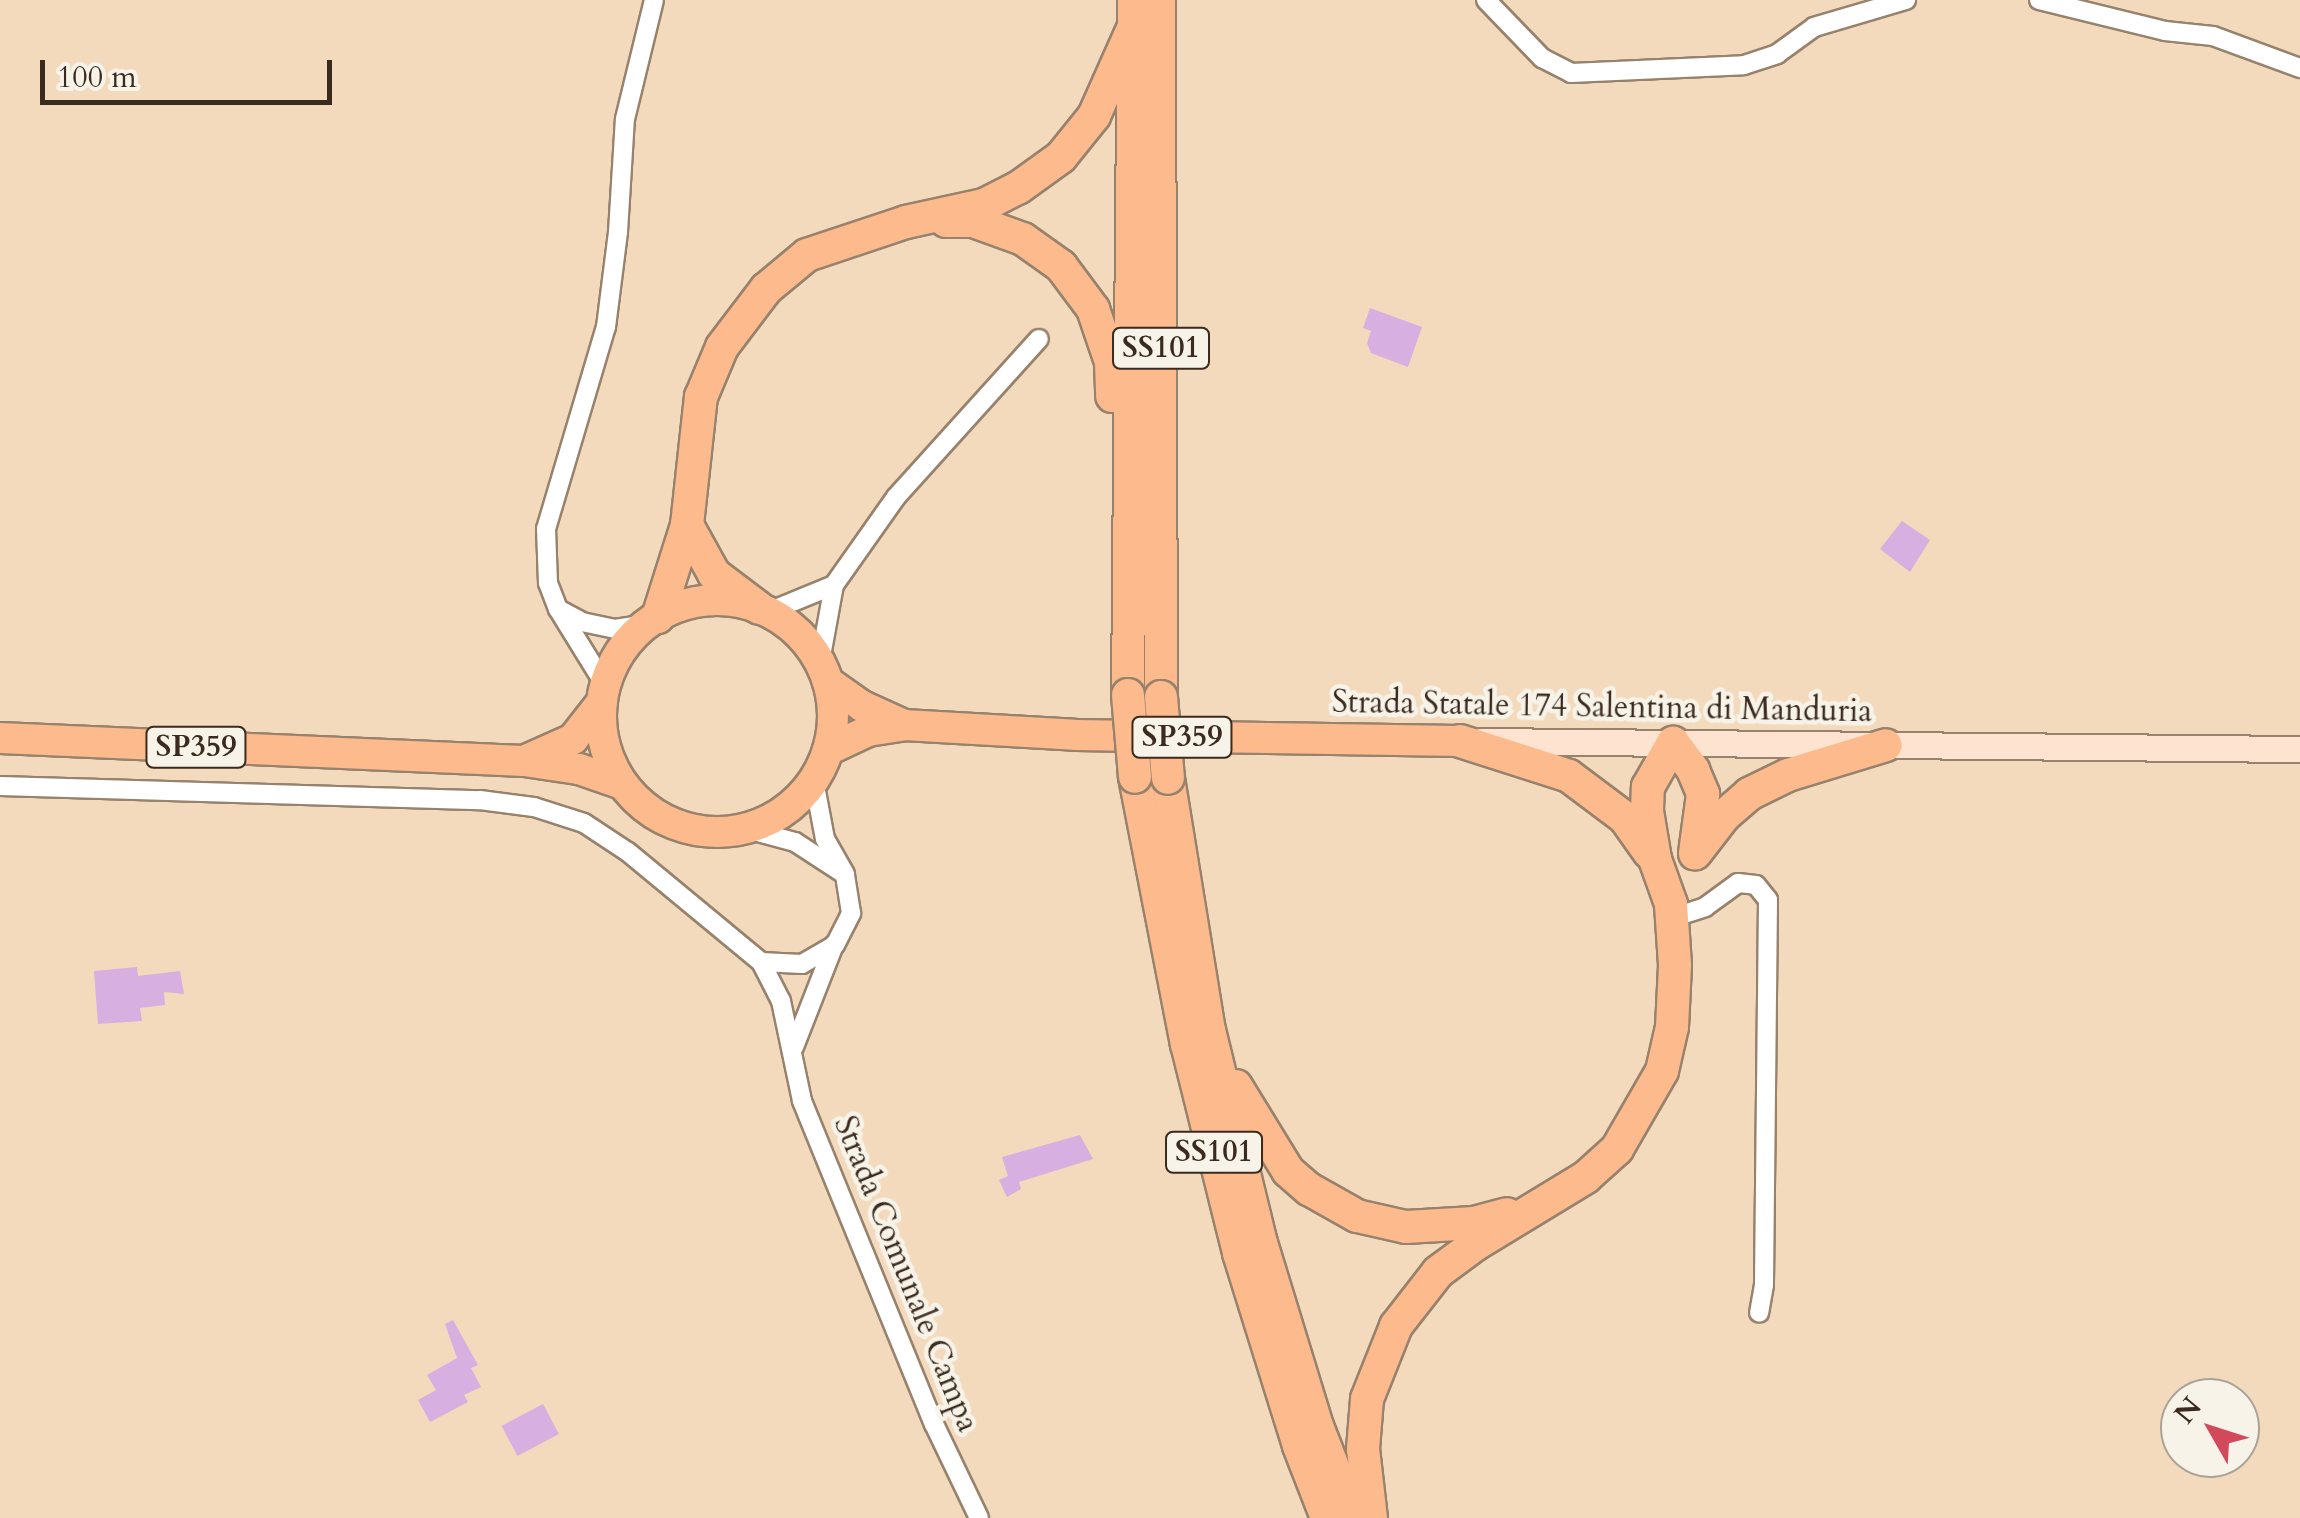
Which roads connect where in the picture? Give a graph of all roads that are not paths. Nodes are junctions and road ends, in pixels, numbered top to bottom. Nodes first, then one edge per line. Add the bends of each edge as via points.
1 (654, 0) edge
2 (1159, 0) edge
3 (1486, 0) edge
4 (1906, 0) edge
5 (2040, 0) edge
6 (1134, 13) edge
7 (2300, 68) edge
8 (906, 222) junction
9 (1039, 339) dead end
10 (688, 524) junction
11 (1131, 526) junction
12 (834, 586) junction
13 (558, 609) junction
14 (763, 610) junction
15 (652, 620) junction
16 (824, 672) junction
17 (604, 693) junction
18 (1144, 696) junction
19 (904, 724) junction
20 (0, 738) edge
21 (1460, 741) junction
22 (1673, 744) junction
23 (1886, 745) junction
24 (2300, 749) edge
25 (828, 750) junction
26 (524, 761) junction
27 (814, 781) junction
28 (622, 784) junction
29 (0, 786) edge
30 (747, 829) junction
31 (1695, 853) junction
32 (1655, 860) junction
33 (845, 874) junction
34 (1671, 911) junction
35 (834, 945) junction
36 (761, 962) junction
37 (1213, 1038) junction
38 (794, 1047) junction
39 (1536, 1207) junction
40 (1759, 1313) dead end
41 (979, 1518) edge
42 (1327, 1518) edge
43 (1353, 1518) edge
44 (1371, 1518) edge

1 - 13 street via 625,118 606,327 546,529 548,583
2 - 18 highway, SS101
3 - 4 street via 1542,58 1571,72 1744,65 1777,54 1814,27
5 - 7 street via 2213,36
6 - 8 highway via 1094,116 1061,157 984,205
6 - 11 highway, SS101
8 - 10 highway via 808,255 766,289 722,346 700,397
8 - 11 highway via 974,221 1023,239 1061,266 1093,308 1111,362 1114,454
9 - 12 street via 896,497
10 - 14 highway via 714,574
10 - 15 highway
11 - 18 highway, SS101
12 - 14 street
12 - 16 street
13 - 15 street via 615,629
13 - 17 street
14 - 15 main road via 708,601
14 - 16 main road via 788,624
15 - 17 main road via 617,658
16 - 19 main road, Strada Statale 174 Salentina di Manduria / SP359 via 862,706
16 - 25 main road via 833,716
17 - 26 main road, SP359 via 573,739
17 - 28 main road via 601,731
18 - 37 highway, SS101, bridge via 1168,778
18 - 42 highway, SS101, bridge via 1135,778 1187,1044 1240,1253
19 - 21 main road, Strada Statale 174 Salentina di Manduria / SP359 via 1075,735
19 - 25 main road, Strada Statale 174 Salentina di Manduria / SP359 via 868,730
20 - 26 main road, SP359
21 - 22 main road, Strada Statale 174 Salentina di Manduria / SP359
21 - 32 highway via 1569,776 1626,818
22 - 23 main road, Strada Statale 174 Salentina di Manduria / SP359
22 - 31 highway via 1702,794
22 - 32 highway via 1648,787
23 - 24 main road, Strada Statale 174 Salentina di Manduria / SP359
23 - 31 highway via 1749,794
25 - 27 main road
26 - 28 main road, SP359
27 - 30 main road via 784,810
27 - 33 street via 825,838
28 - 30 main road via 664,821 719,833
29 - 36 street via 534,807 584,823 628,852
30 - 33 street via 795,842
31 - 34 highway
32 - 34 highway
33 - 35 street via 851,912
34 - 39 highway via 1672,1027 1662,1071 1618,1149 1586,1178
34 - 40 street via 1705,907 1738,883 1756,885 1768,900
35 - 36 street via 802,964
35 - 38 street
36 - 38 street, Strada Comunale Campa
37 - 39 highway via 1288,1170 1357,1216 1406,1227 1474,1223
37 - 43 highway, SS101 via 1261,1243
38 - 41 street, Strada Comunale Campa via 802,1101
39 - 44 highway via 1438,1272 1390,1338 1366,1399 1363,1449

